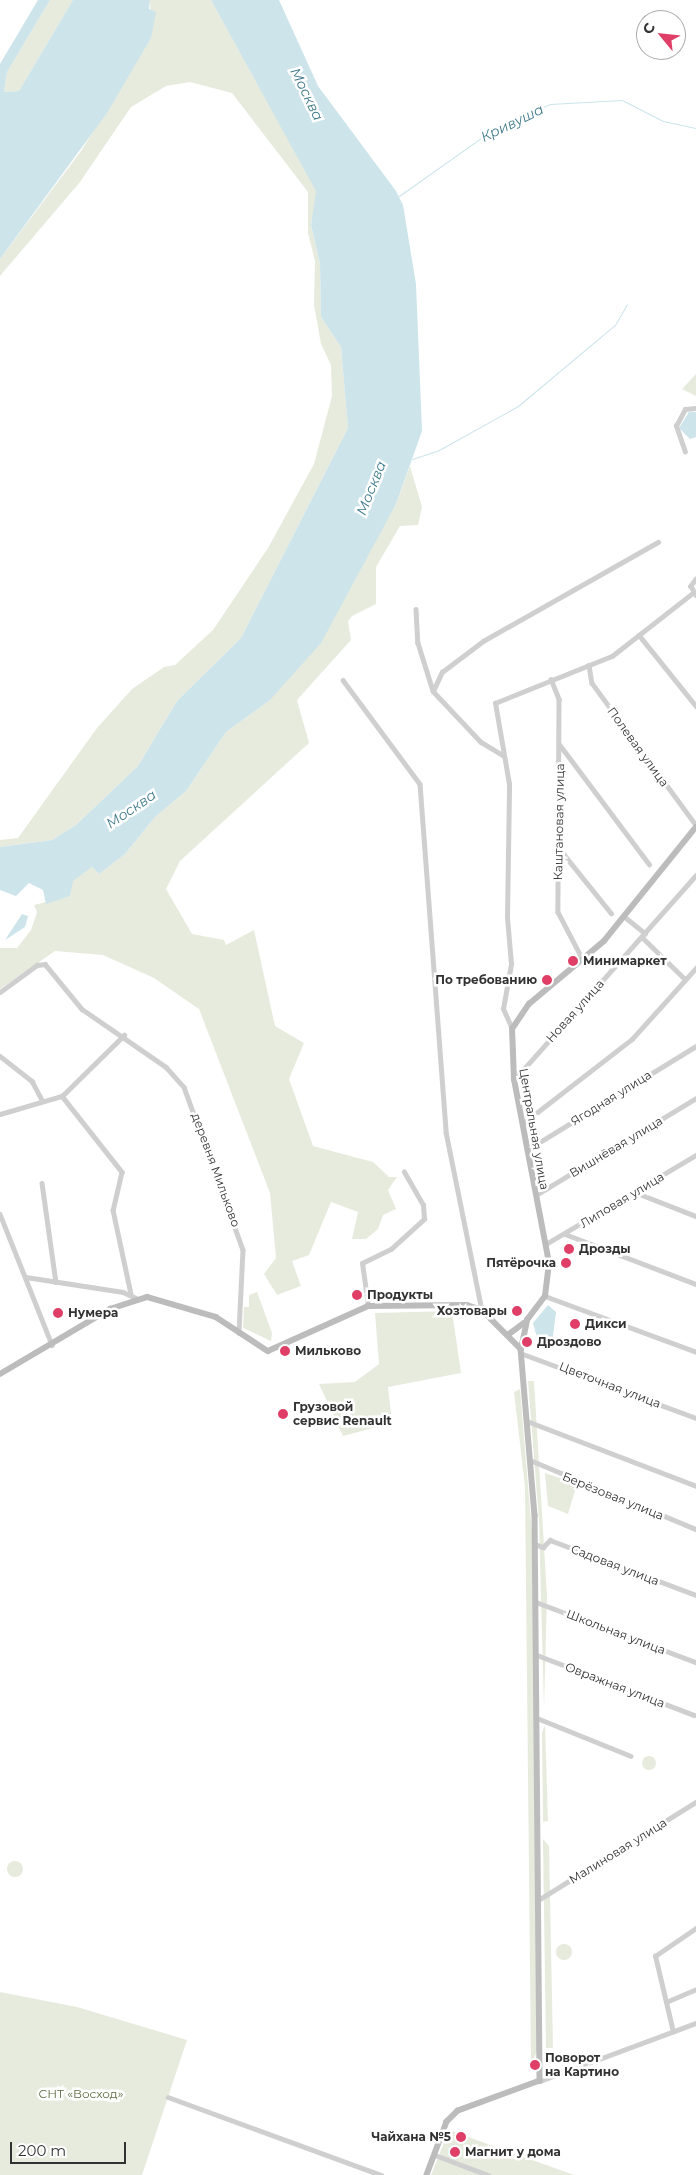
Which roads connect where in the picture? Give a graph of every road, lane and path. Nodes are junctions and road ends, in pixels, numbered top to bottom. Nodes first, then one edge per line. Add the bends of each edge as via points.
1 (696, 408) edge
2 (685, 452) dead end
3 (658, 542) dead end
4 (696, 579) edge
5 (695, 594) edge
6 (416, 609) dead end
7 (639, 635) junction
8 (589, 665) junction
9 (552, 679) junction
10 (343, 680) dead end
11 (433, 692) junction
12 (696, 706) edge
13 (560, 745) junction
14 (504, 756) junction
15 (696, 826) edge
16 (558, 847) junction
17 (649, 864) dead end
18 (696, 875) edge
19 (611, 913) dead end
20 (625, 917) junction
21 (644, 935) junction
22 (583, 960) junction
23 (695, 970) edge
24 (685, 979) junction
25 (0, 992) edge
26 (512, 1029) junction
27 (124, 1035) junction
28 (696, 1046) edge
29 (0, 1056) edge
30 (514, 1080) junction
31 (62, 1096) junction
32 (696, 1098) edge
33 (42, 1100) junction
34 (0, 1114) edge
35 (522, 1124) junction
36 (527, 1150) junction
37 (696, 1155) edge
38 (404, 1172) dead end
39 (42, 1182) dead end
40 (637, 1192) junction
41 (536, 1195) junction
42 (0, 1214) edge
43 (696, 1216) edge
44 (565, 1234) junction
45 (546, 1244) junction
46 (26, 1278) junction
47 (60, 1283) junction
48 (696, 1284) edge
49 (133, 1296) junction
50 (545, 1296) junction
51 (368, 1306) junction
52 (482, 1310) junction
53 (527, 1320) junction
54 (239, 1333) junction
55 (508, 1334) junction
56 (52, 1344) junction
57 (522, 1352) junction
58 (696, 1352) edge
59 (0, 1374) edge
60 (696, 1418) edge
61 (527, 1422) junction
62 (530, 1460) junction
63 (696, 1486) edge
64 (696, 1529) edge
65 (535, 1544) junction
66 (696, 1595) edge
67 (536, 1602) junction
68 (537, 1655) junction
69 (696, 1662) edge
70 (694, 1715) dead end
71 (537, 1718) junction
72 (631, 1756) dead end
73 (696, 1802) edge
74 (540, 1899) junction
75 (696, 1928) edge
76 (696, 1989) edge
77 (666, 2002) junction
78 (696, 2023) edge
79 (673, 2032) junction
80 (540, 2081) junction
81 (168, 2097) dead end
82 (435, 2155) junction
83 (381, 2175) edge
84 (427, 2175) edge
85 (488, 2175) edge

1 - 2 street via 685,410 676,426
3 - 11 street via 483,641 442,672
4 - 5 street via 691,586
5 - 7 street
6 - 11 street via 418,643
7 - 8 street via 612,656
7 - 12 street
8 - 9 street
8 - 15 street, Полевая улица via 592,683
9 - 13 street, Каштановая улица via 560,699
9 - 14 street via 494,703
10 - 52 street via 420,784 444,1116
11 - 14 street via 481,742
13 - 16 street, Каштановая улица
13 - 17 street
14 - 26 street via 509,784 507,933 511,964 504,1009
15 - 20 street
16 - 19 street
16 - 22 street, Каштановая улица via 559,918
18 - 21 street, Новая улица
20 - 21 street
20 - 22 street
21 - 24 street
21 - 30 street, Новая улица
22 - 26 street via 529,1004
23 - 24 street
24 - 35 street via 632,1039
25 - 27 street, деревня Мильково via 45,964 82,1009
26 - 30 street, Центральная улица
27 - 31 street
27 - 54 street, деревня Мильково via 166,1067 184,1087 196,1114 243,1250
28 - 36 street, Ягодная улица
29 - 33 street via 32,1081
30 - 35 street, Центральная улица
31 - 33 street
31 - 49 street via 122,1172 113,1210
32 - 41 street, Вишнёвая улица
33 - 34 street
35 - 36 street, Центральная улица
36 - 41 street, Центральная улица
37 - 40 street, Липовая улица
38 - 51 street via 423,1206 424,1219 391,1249 362,1263
39 - 47 street via 52,1277
40 - 43 street
40 - 44 street, Липовая улица
41 - 45 street, Центральная улица
42 - 46 street
44 - 45 street, Липовая улица
44 - 48 street
45 - 50 street, Центральная улица
46 - 47 street
46 - 56 street
47 - 49 street
49 - 54 street via 202,1311
49 - 56 street
50 - 53 street
50 - 58 street
51 - 52 street via 467,1305
51 - 54 street via 281,1348 264,1350
52 - 55 street
53 - 55 street
53 - 57 street
55 - 57 street
56 - 59 street
57 - 60 street, Цветочная улица
57 - 61 street
61 - 62 street
61 - 63 street
62 - 64 street, Берёзовая улица
62 - 65 street
65 - 66 street, Садовая улица via 542,1546 550,1540
65 - 67 street
67 - 68 street
67 - 69 street, Школьная улица
68 - 70 street, Овражная улица
68 - 71 street
71 - 72 street
71 - 74 street
73 - 74 street, Малиновая улица
74 - 80 street
75 - 77 street via 657,1952
76 - 77 street
77 - 79 street
78 - 79 street
79 - 80 street
80 - 82 street via 458,2111 447,2122
81 - 83 street
82 - 84 street
82 - 85 street

